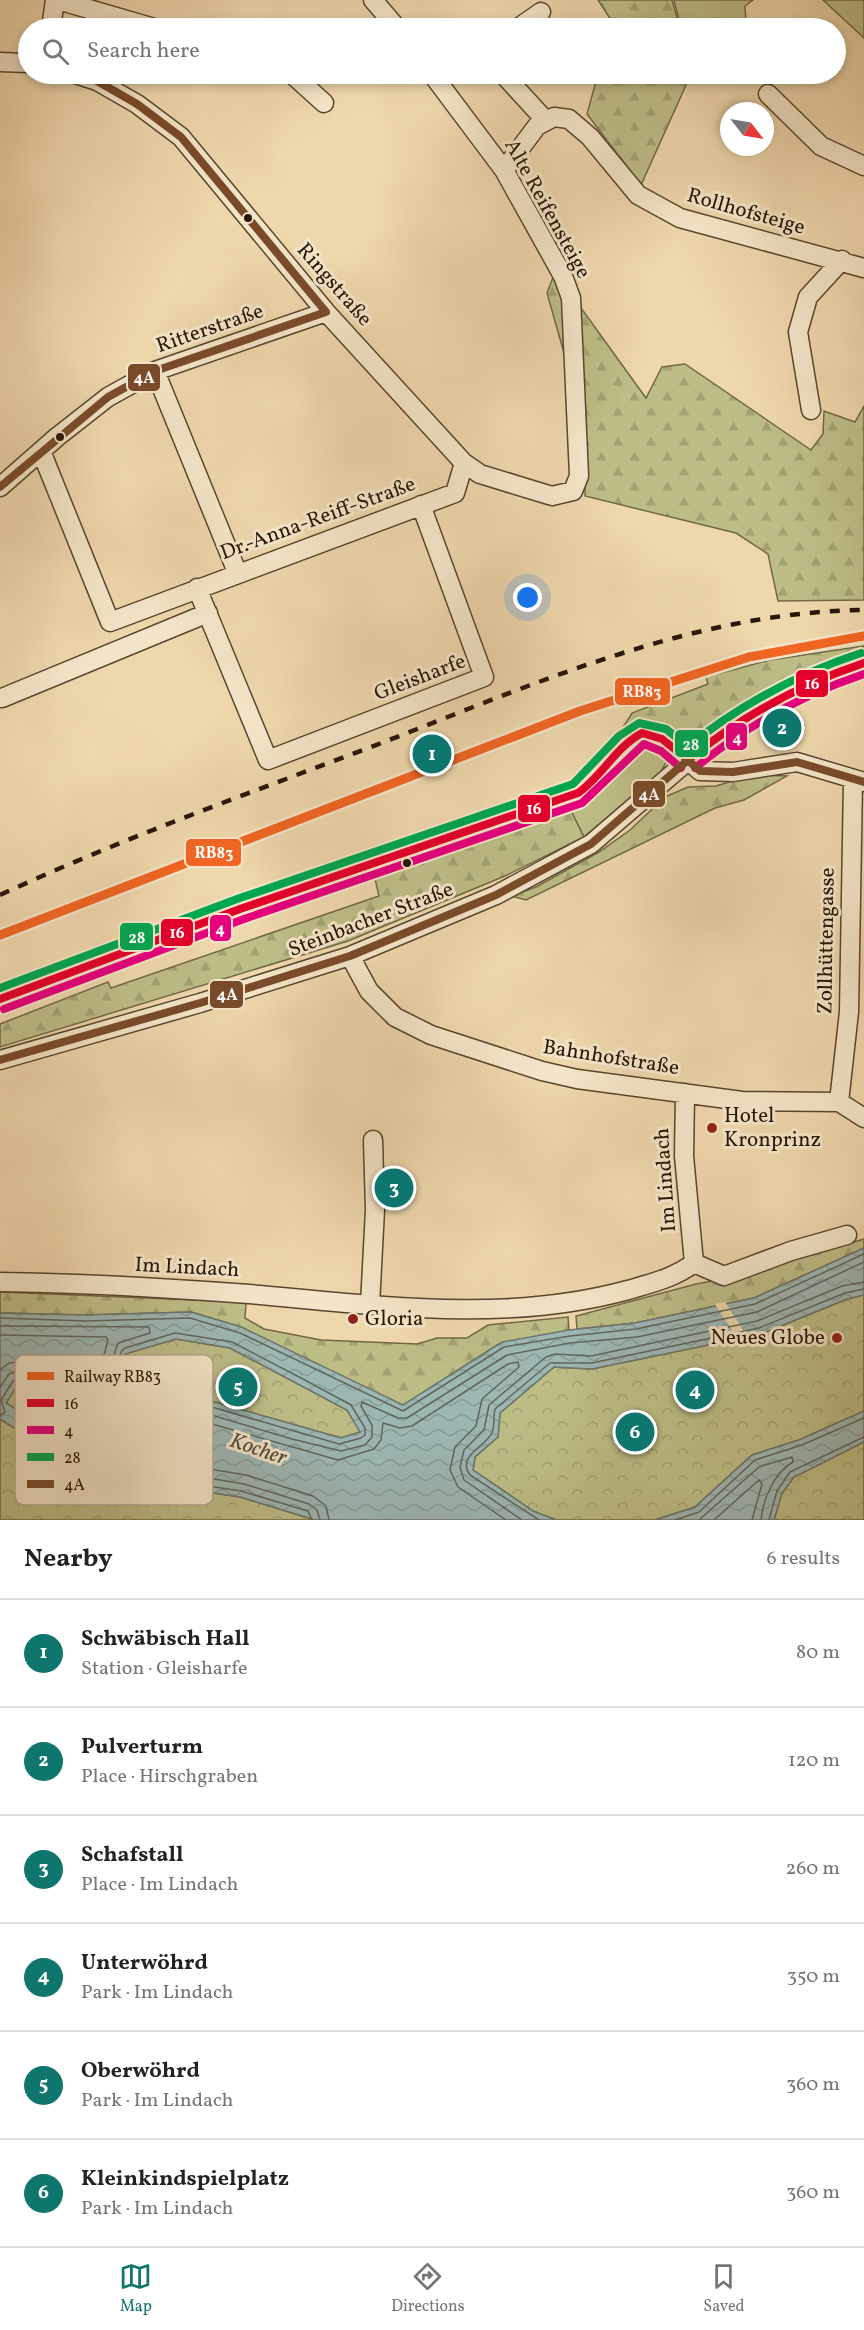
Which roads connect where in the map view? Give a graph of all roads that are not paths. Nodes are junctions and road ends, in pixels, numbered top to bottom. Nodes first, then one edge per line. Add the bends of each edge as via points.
1 (56, 0) edge
2 (373, 0) edge
3 (541, 12) dead end
4 (53, 18) edge
5 (119, 18) edge
6 (388, 18) edge
7 (532, 18) edge
8 (0, 62) edge
9 (18, 63) edge
10 (102, 84) edge
11 (303, 84) edge
12 (440, 84) edge
13 (512, 84) edge
14 (768, 94) dead end
15 (324, 102) dead end
16 (546, 121) junction
17 (864, 166) edge
18 (504, 170) junction
19 (842, 260) junction
20 (864, 268) edge
21 (326, 312) junction
22 (155, 371) junction
23 (811, 410) dead end
24 (41, 451) junction
25 (465, 463) junction
26 (0, 488) edge
27 (573, 491) joint
28 (421, 505) junction
29 (237, 572) junction
30 (197, 588) junction
31 (208, 613) junction
32 (864, 663) edge
33 (1, 696) edge
34 (0, 717) edge
35 (688, 760) junction
36 (859, 781) edge
37 (350, 956) junction
38 (0, 999) edge
39 (0, 1060) edge
40 (685, 1093) junction
41 (839, 1102) junction
42 (864, 1118) edge
43 (373, 1140) dead end
44 (847, 1235) dead end
45 (694, 1263) junction
46 (0, 1282) edge
47 (370, 1305) junction

1 - 4 street
1 - 5 street
2 - 6 street
3 - 7 street
8 - 9 street
10 - 21 street, Ringstraße via 181,137
11 - 15 street
12 - 18 street, Alte Reifensteige
13 - 16 street
14 - 17 street via 821,147
16 - 18 street via 537,126
16 - 19 street, Rollhofsteige via 554,117 569,119 590,137 638,195 680,218
18 - 27 street, Alte Reifensteige via 563,276 571,298 579,476
19 - 20 street, Rollhofsteige
19 - 23 street via 808,297 798,332
21 - 22 street, Ritterstraße
21 - 25 street, Ringstraße
22 - 24 street, Ritterstraße via 108,397
22 - 29 street
24 - 26 street, Ritterstraße
24 - 30 street, Dr.-Anna-Reiff-Straße via 110,622
25 - 27 street, Ringstraße via 480,474 552,496
25 - 28 street, Dr.-Anna-Reiff-Straße via 455,493
28 - 29 street, Dr.-Anna-Reiff-Straße
28 - 31 street, Gleisharfe via 484,677 268,760
29 - 30 street, Dr.-Anna-Reiff-Straße
30 - 31 street
31 - 33 street
32 - 35 street, Steinbacher Straße via 798,687 756,708
33 - 34 street
35 - 36 street via 700,771 733,772 797,762
35 - 37 street, Steinbacher Straße via 591,844 496,895
35 - 38 street via 665,741 642,733 628,742 603,774 578,793 251,905
36 - 41 street, Zollhüttengasse via 849,1012
37 - 39 street, Steinbacher Straße
37 - 40 street, Bahnhofstraße via 369,991 381,1004 395,1017 431,1035 577,1079
40 - 41 street, Bahnhofstraße via 742,1101
40 - 45 street, Im Lindach via 684,1156
41 - 42 street
43 - 47 street via 375,1210
44 - 45 street via 724,1276
45 - 47 street, Im Lindach via 677,1276 569,1303 414,1310
46 - 47 street, Im Lindach via 249,1294

